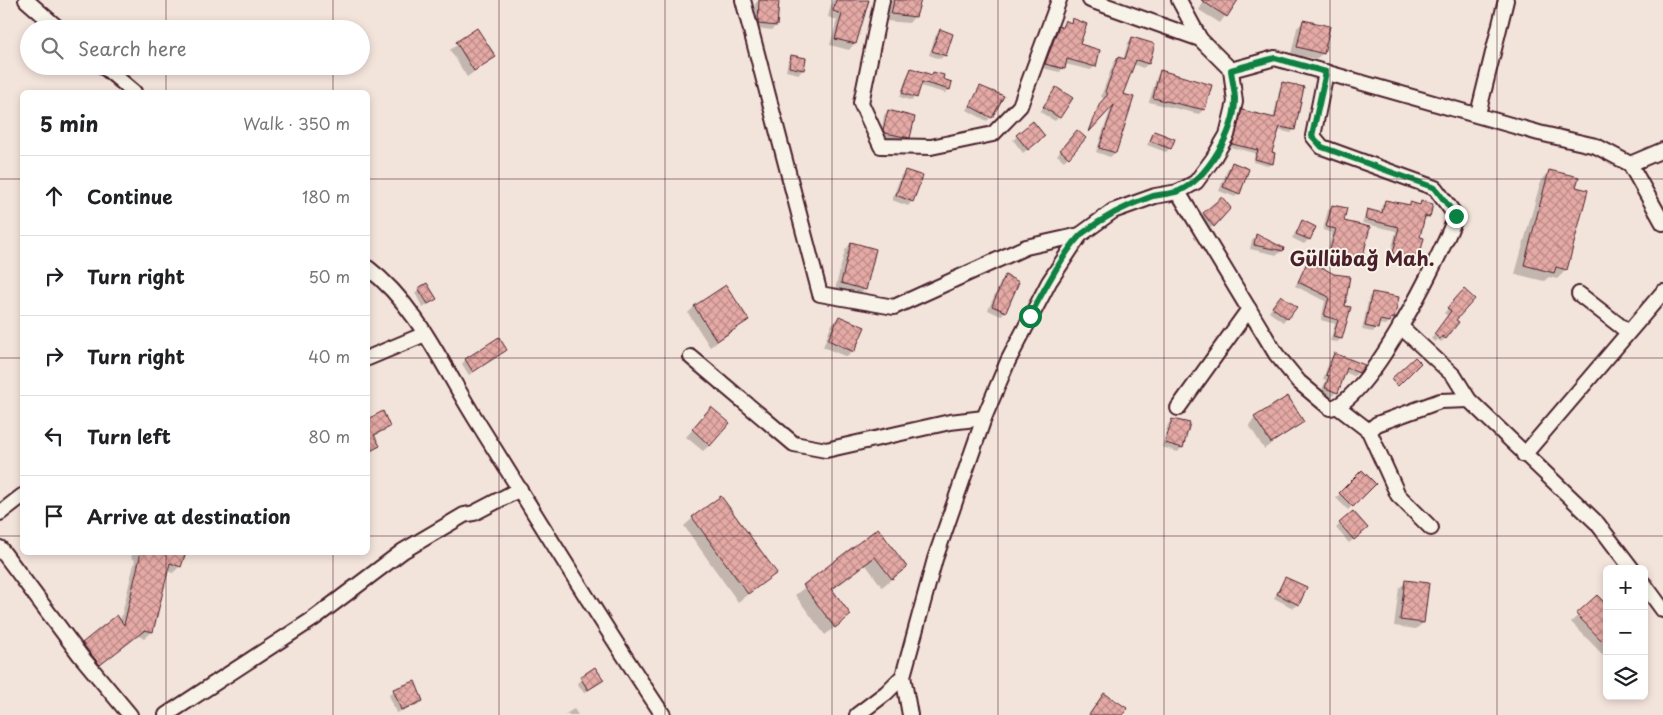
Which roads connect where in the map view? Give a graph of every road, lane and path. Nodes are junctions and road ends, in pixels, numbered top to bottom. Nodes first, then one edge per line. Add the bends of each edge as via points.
1 (26, 0) edge
2 (743, 0) edge
3 (882, 0) edge
4 (1059, 0) edge
5 (1090, 0) edge
6 (1179, 0) edge
7 (1506, 0) edge
8 (49, 20) edge
9 (1200, 39) junction
10 (1231, 70) junction
11 (1326, 72) junction
12 (114, 75) edge
13 (132, 90) edge
14 (1478, 114) junction
15 (1663, 150) edge
16 (1630, 164) junction
17 (1178, 192) junction
18 (1663, 223) edge
19 (1080, 235) junction
20 (370, 270) edge
21 (1663, 292) edge
22 (1579, 294) dead end
23 (1249, 309) junction
24 (1400, 326) junction
25 (1628, 332) junction
26 (425, 334) junction
27 (370, 357) edge
28 (692, 357) dead end
29 (1469, 400) junction
30 (1338, 407) junction
31 (1178, 408) dead end
32 (984, 418) junction
33 (1369, 431) junction
34 (1524, 455) junction
35 (520, 489) junction
36 (20, 498) edge
37 (0, 513) edge
38 (1431, 528) dead end
39 (0, 548) edge
40 (1629, 565) edge
41 (1648, 589) edge
42 (1663, 610) edge
43 (903, 676) junction
44 (130, 715) edge
45 (166, 715) edge
46 (663, 715) edge
47 (857, 715) edge
48 (910, 715) edge

1 - 8 street
2 - 19 street via 820,294 894,307 1026,247
3 - 4 street via 861,103 881,146 931,148 993,134 1020,106
5 - 9 street
6 - 9 street
7 - 14 street
9 - 10 street
10 - 11 street via 1275,58
10 - 17 street via 1235,102 1227,135 1196,182
11 - 14 street
11 - 24 street via 1312,136 1322,147 1435,188 1456,216 1447,240
12 - 13 street
14 - 16 street via 1596,146
15 - 16 street
16 - 18 street
17 - 19 street via 1155,196 1113,211
17 - 23 street
19 - 32 street via 1030,316
20 - 26 street via 385,282
21 - 25 street
22 - 25 street
23 - 30 street via 1276,354 1299,382 1330,408
23 - 31 street
24 - 29 street via 1454,376
24 - 30 street via 1376,366 1350,398
25 - 34 street
26 - 27 street
26 - 35 street
28 - 32 street via 794,444 826,450 950,422
29 - 33 street via 1440,401 1377,424
29 - 34 street
30 - 33 street
32 - 43 street via 935,560
33 - 38 street via 1398,495
34 - 40 street via 1597,523
35 - 45 street via 464,515 403,551 313,619
35 - 46 street
36 - 37 street
39 - 44 street via 80,655
41 - 42 street
43 - 47 street
43 - 48 street

